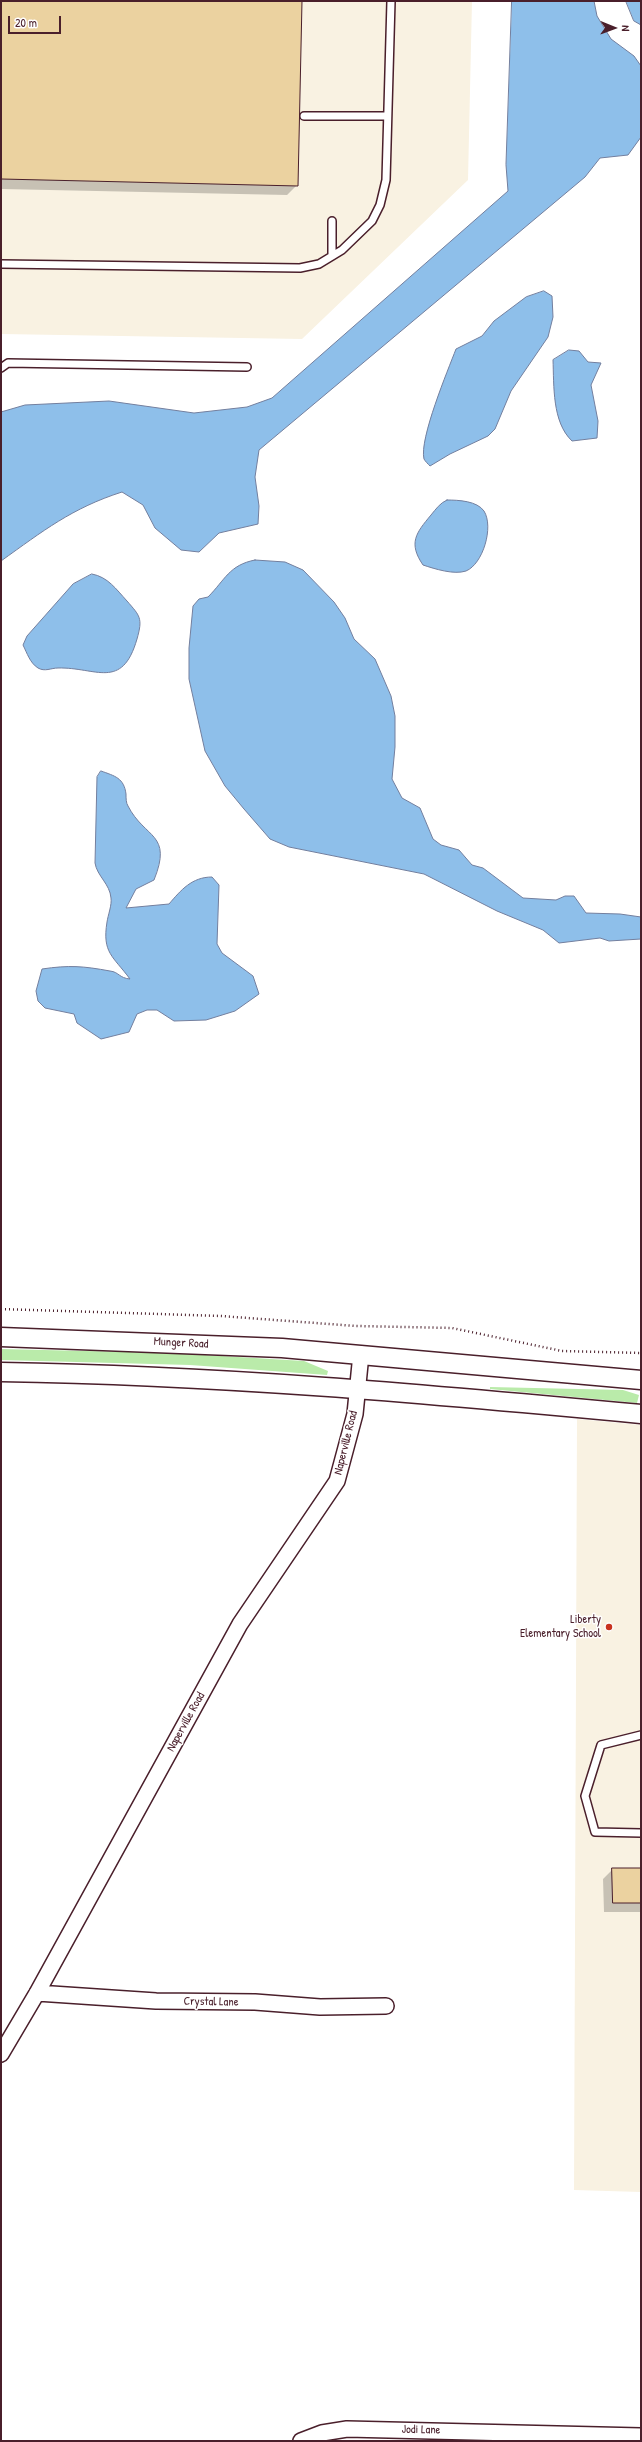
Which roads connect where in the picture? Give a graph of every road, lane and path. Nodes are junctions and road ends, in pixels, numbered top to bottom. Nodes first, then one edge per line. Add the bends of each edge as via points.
1 (390, 1) edge
2 (304, 116) dead end
3 (388, 116) junction
4 (332, 221) dead end
5 (332, 256) junction
6 (1, 264) edge
7 (247, 367) dead end
8 (1, 368) edge
9 (1, 1309) edge
10 (1, 1338) edge
11 (641, 1353) edge
12 (361, 1354) junction
13 (1, 1372) edge
14 (641, 1380) edge
15 (358, 1388) junction
16 (641, 1414) edge
17 (641, 1735) edge
18 (641, 1833) edge
19 (37, 1994) junction
20 (386, 2006) dead end
21 (1, 2054) edge
22 (641, 2436) edge
23 (302, 2441) edge

1 - 3 lane
2 - 3 lane
3 - 5 lane via 386,180 380,205 372,221 342,250
4 - 5 lane
5 - 6 lane via 318,264 300,268
7 - 8 lane via 8,363
9 - 11 path via 221,1316 356,1326 452,1328 554,1350
10 - 12 street, Munger Road via 198,1344
12 - 14 street
12 - 15 street, Naperville Road
13 - 15 street via 179,1376
15 - 16 street
15 - 19 street, Naperville Road via 355,1414 337,1481 240,1624
17 - 18 lane via 601,1745 585,1796 595,1832
19 - 20 street, Crystal Lane via 156,2001 255,2002 320,2007
19 - 21 street, Naperville Road
22 - 23 street, Jodi Lane via 362,2429 322,2433

